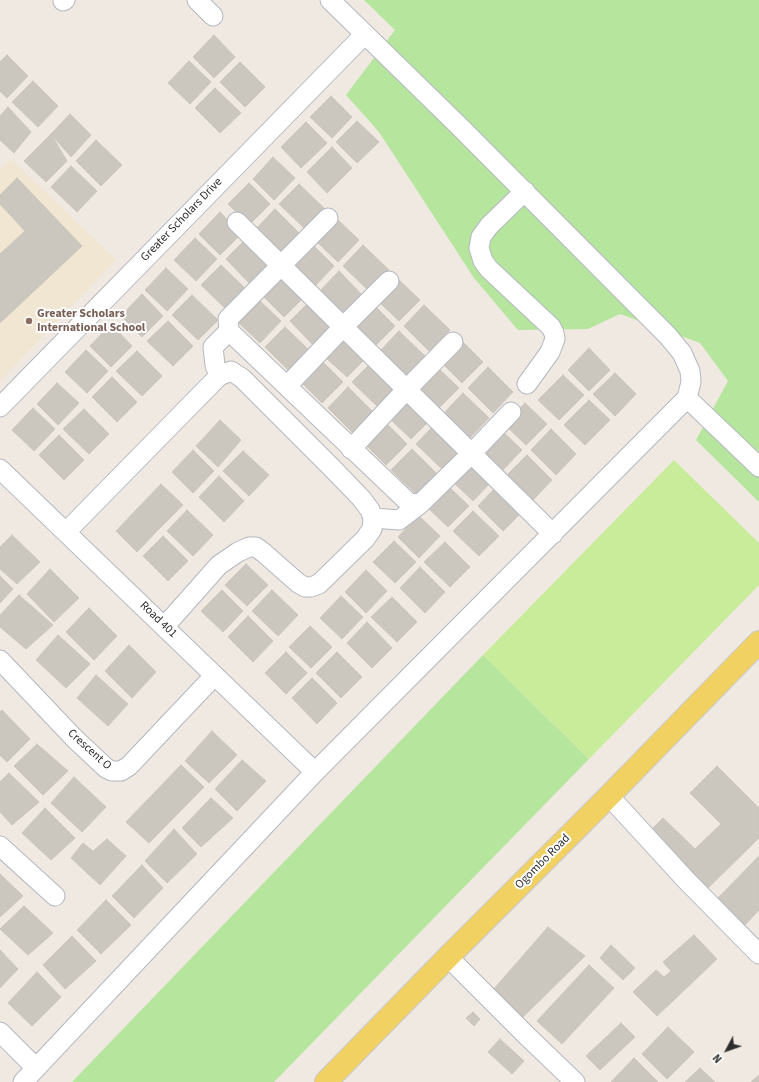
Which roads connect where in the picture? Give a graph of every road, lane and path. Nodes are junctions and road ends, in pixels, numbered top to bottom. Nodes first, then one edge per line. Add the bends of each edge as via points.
1 (197, 0) edge
2 (330, 0) edge
3 (213, 16) dead end
4 (365, 34) junction
5 (525, 191) junction
6 (328, 218) dead end
7 (237, 222) dead end
8 (281, 266) junction
9 (389, 281) dead end
10 (343, 327) junction
11 (229, 331) junction
12 (453, 342) dead end
13 (220, 376) junction
14 (528, 384) dead end
15 (287, 386) junction
16 (406, 390) junction
17 (687, 398) junction
18 (0, 407) edge
19 (511, 412) dead end
20 (351, 449) junction
21 (471, 454) junction
22 (759, 467) edge
23 (0, 469) edge
24 (420, 504) junction
25 (373, 518) junction
26 (66, 532) junction
27 (553, 534) junction
28 (165, 626) junction
29 (759, 642) edge
30 (0, 660) edge
31 (214, 676) junction
32 (315, 772) junction
33 (609, 796) junction
34 (0, 846) edge
35 (55, 896) dead end
36 (759, 954) edge
37 (448, 957) junction
38 (0, 1032) edge
39 (36, 1068) junction
40 (23, 1082) edge
41 (326, 1082) edge
42 (575, 1082) edge

1 - 3 street
2 - 4 street
4 - 5 street
4 - 18 street, Greater Scholars Drive
5 - 14 street via 489,226 481,237 479,248 489,269 551,327 554,333 555,338 550,352
5 - 17 street via 682,353 690,371 691,382
6 - 8 street
7 - 8 street
8 - 10 street
8 - 11 street via 228,319
9 - 10 street
10 - 15 street
10 - 16 street
11 - 13 street via 213,347 215,365
11 - 15 street
12 - 16 street
13 - 25 street via 231,371 242,378 361,498
13 - 26 street
15 - 20 street
16 - 20 street
16 - 21 street
17 - 22 street
17 - 27 street
19 - 21 street
20 - 24 street via 409,503
21 - 24 street
21 - 27 street
23 - 26 street, Road 401
24 - 25 street via 399,520
25 - 28 street via 372,529 365,539 319,584 305,587 264,552 256,547 249,547 219,565
26 - 28 street, Road 401
27 - 32 street
28 - 31 street, Road 401
29 - 33 main road, Ogombo Road
30 - 31 street, Crescent O via 75,739 112,771 121,771 129,766
31 - 32 street, Road 401
32 - 39 street
33 - 36 street
33 - 37 main road, Ogombo Road
34 - 35 street
37 - 41 main road, Ogombo Road
37 - 42 street
38 - 39 street
39 - 40 street

